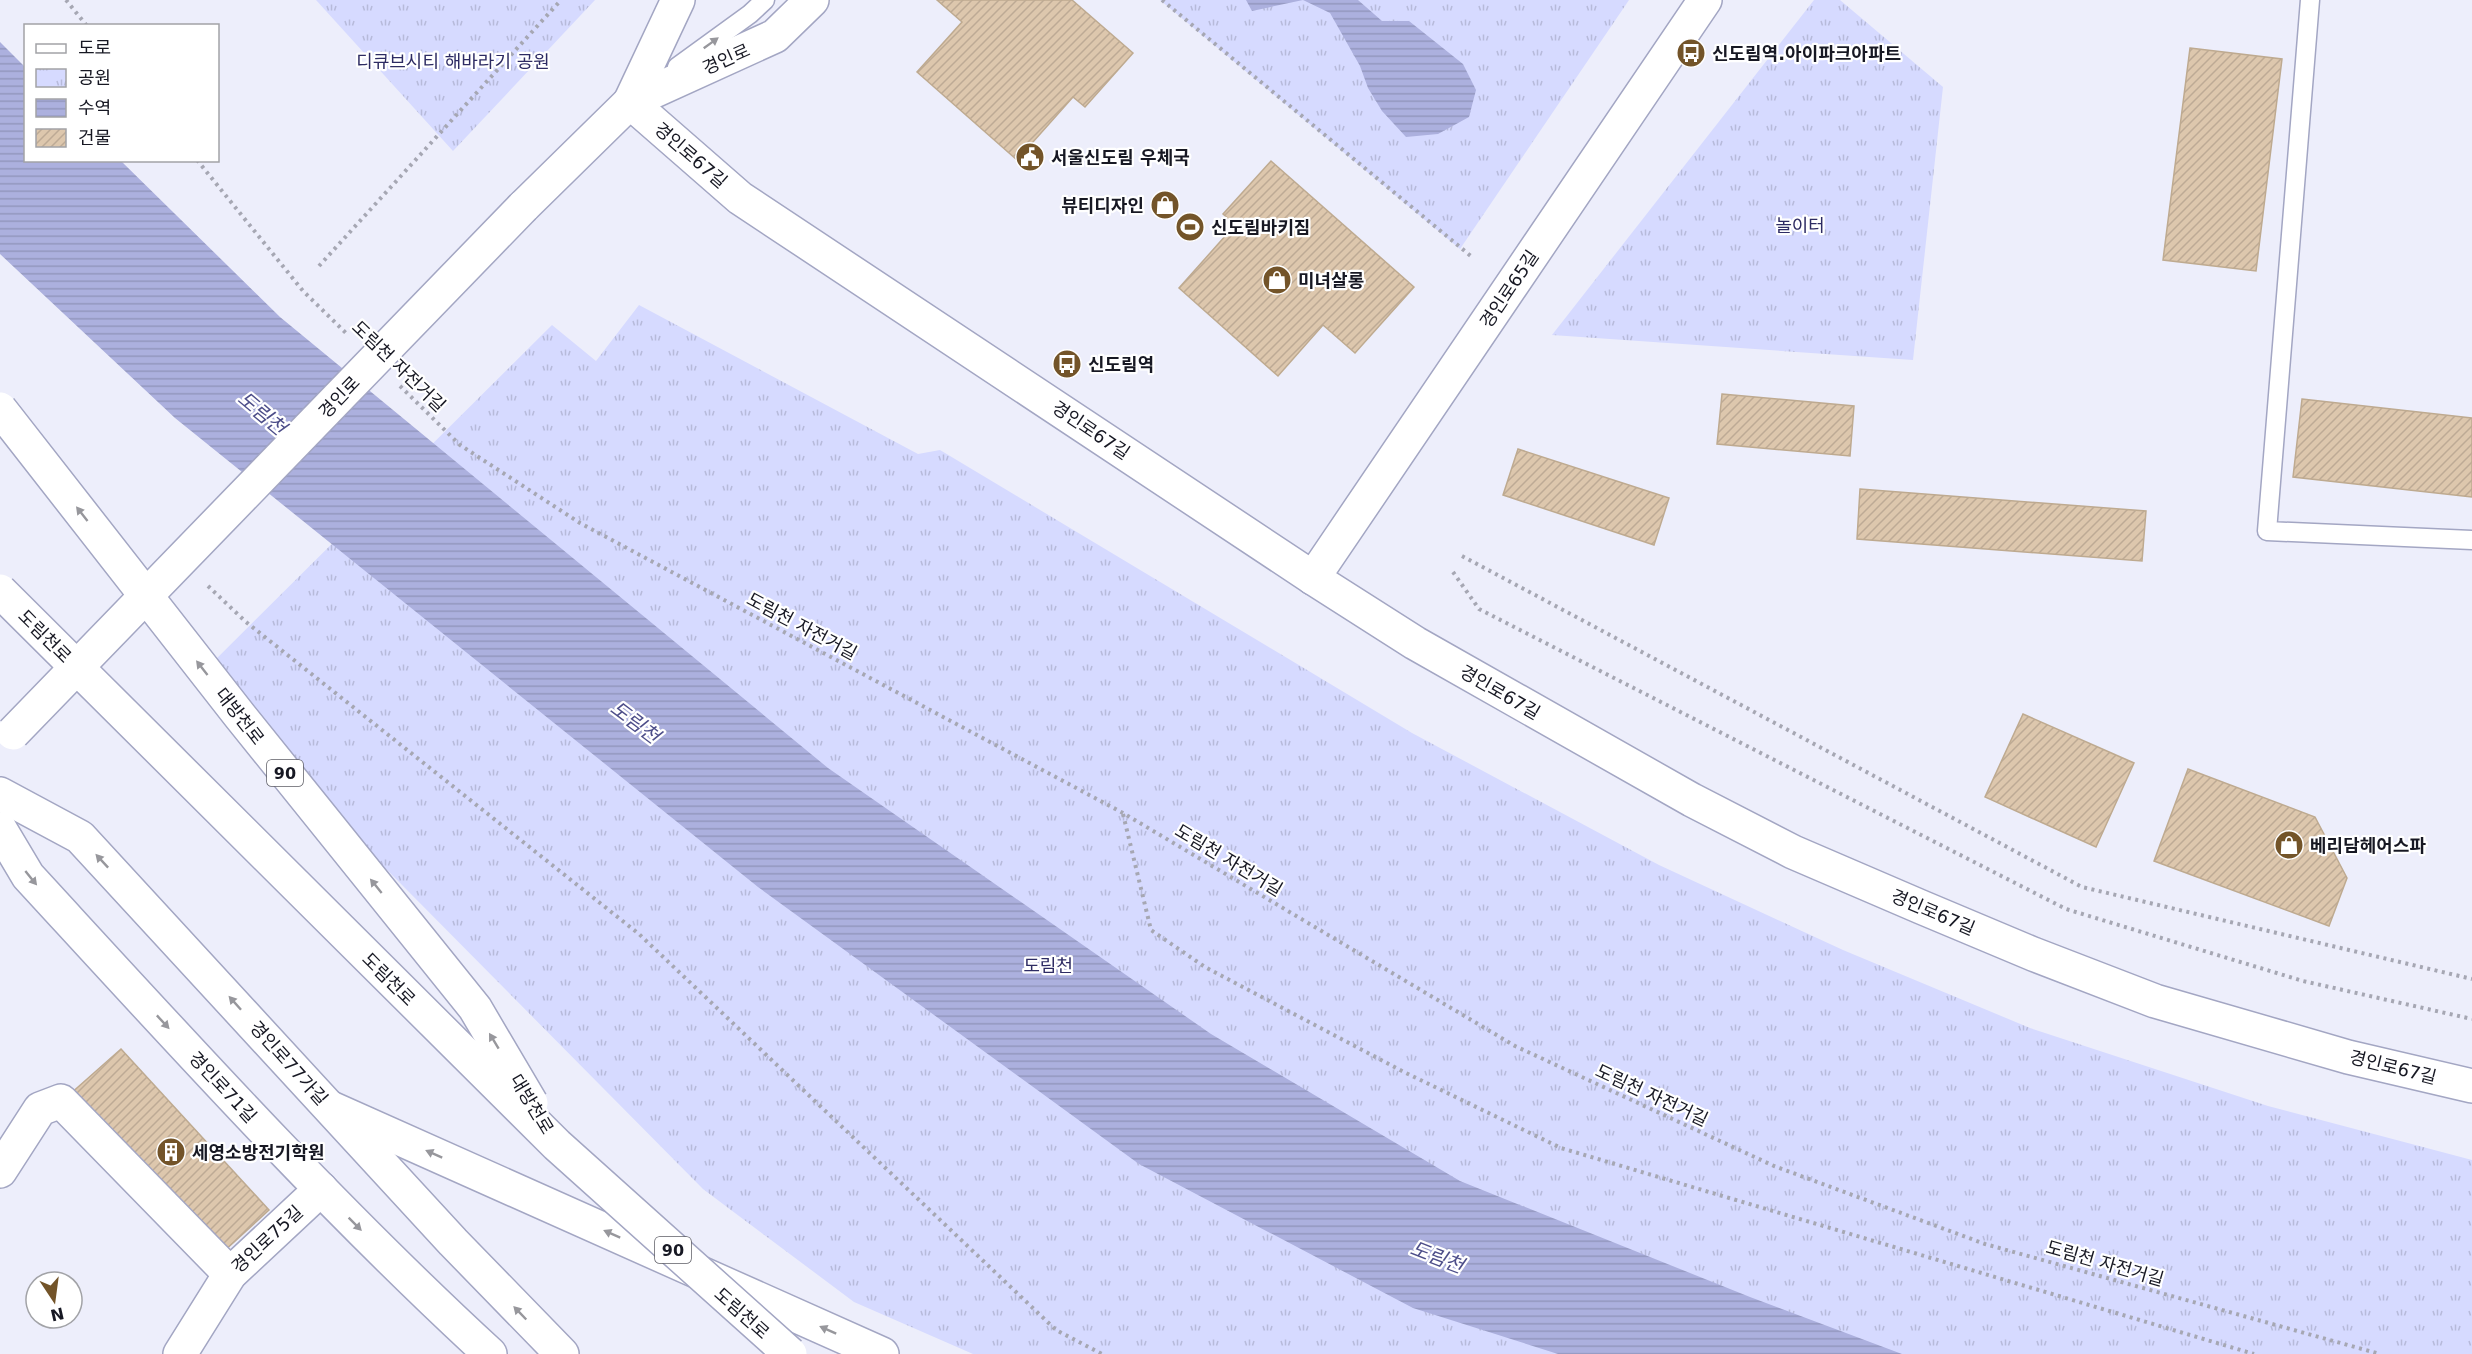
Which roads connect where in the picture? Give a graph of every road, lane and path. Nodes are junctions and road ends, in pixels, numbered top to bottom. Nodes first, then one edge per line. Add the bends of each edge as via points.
1 (66, 0) edge
2 (561, 0) edge
3 (678, 0) edge
4 (765, 0) edge
5 (812, 0) edge
6 (1161, 0) edge
7 (1705, 0) edge
8 (2310, 0) edge
9 (85, 24) edge
10 (630, 102) junction
11 (199, 162) edge
12 (1472, 257) dead end
13 (319, 266) dead end
14 (352, 339) dead end
15 (394, 380) dead end
16 (0, 409) edge
17 (2472, 540) edge
18 (1462, 556) dead end
19 (1453, 572) dead end
20 (1313, 578) junction
21 (204, 582) dead end
22 (0, 591) edge
23 (6, 740) edge
24 (0, 794) edge
25 (1123, 813) junction
26 (0, 829) edge
27 (2472, 979) edge
28 (2472, 1019) edge
29 (2472, 1086) edge
30 (331, 1108) junction
31 (557, 1145) junction
32 (0, 1171) edge
33 (321, 1190) junction
34 (230, 1274) junction
35 (180, 1354) edge
36 (490, 1354) edge
37 (562, 1354) edge
38 (790, 1354) edge
39 (882, 1354) edge
40 (1102, 1354) edge
41 (2254, 1354) edge
42 (2379, 1354) edge

1 - 9 path
2 - 13 path
3 - 10 main road, 경인로
10 -> 4 lane
5 - 10 main road, 경인로 via 775,36
6 - 12 path
7 - 20 main road, 경인로65길
8 - 17 lane via 2266,531
10 - 20 main road, 경인로67길 via 740,198
10 - 23 main road, 경인로, bridge via 523,207
11 - 14 path, 도림천 자전거길 via 303,291
15 - 25 path, 도림천 자전거길 via 460,445 580,523
31 -> 16 main road, 대방천로 / 90, bridge via 475,1008
18 - 27 path via 2082,887
19 - 28 path via 1479,609 2066,909 2303,981
20 - 29 main road, 경인로67길 via 1519,703 1793,852 2022,949 2155,1000 2348,1057
21 - 40 path via 246,622 639,934 1056,1330
22 - 31 main road, 도림천로, bridge
30 -> 24 main road, 경인로77가길 via 80,837
25 - 41 path via 1151,930 1205,967 1404,1072 1561,1148
25 - 42 path, 도림천 자전거길 via 1515,1046 1774,1166 1985,1244
26 -> 33 main road, 경인로71길 via 28,876
37 -> 30 main road, 경인로77가길 via 461,1251
39 -> 30 main road
31 - 38 main road, 도림천로 / 90, bridge
32 - 34 main road via 40,1109 61,1101
33 - 34 main road, 경인로75길
33 -> 36 main road, 경인로71길
34 - 35 main road, 경인로75길

